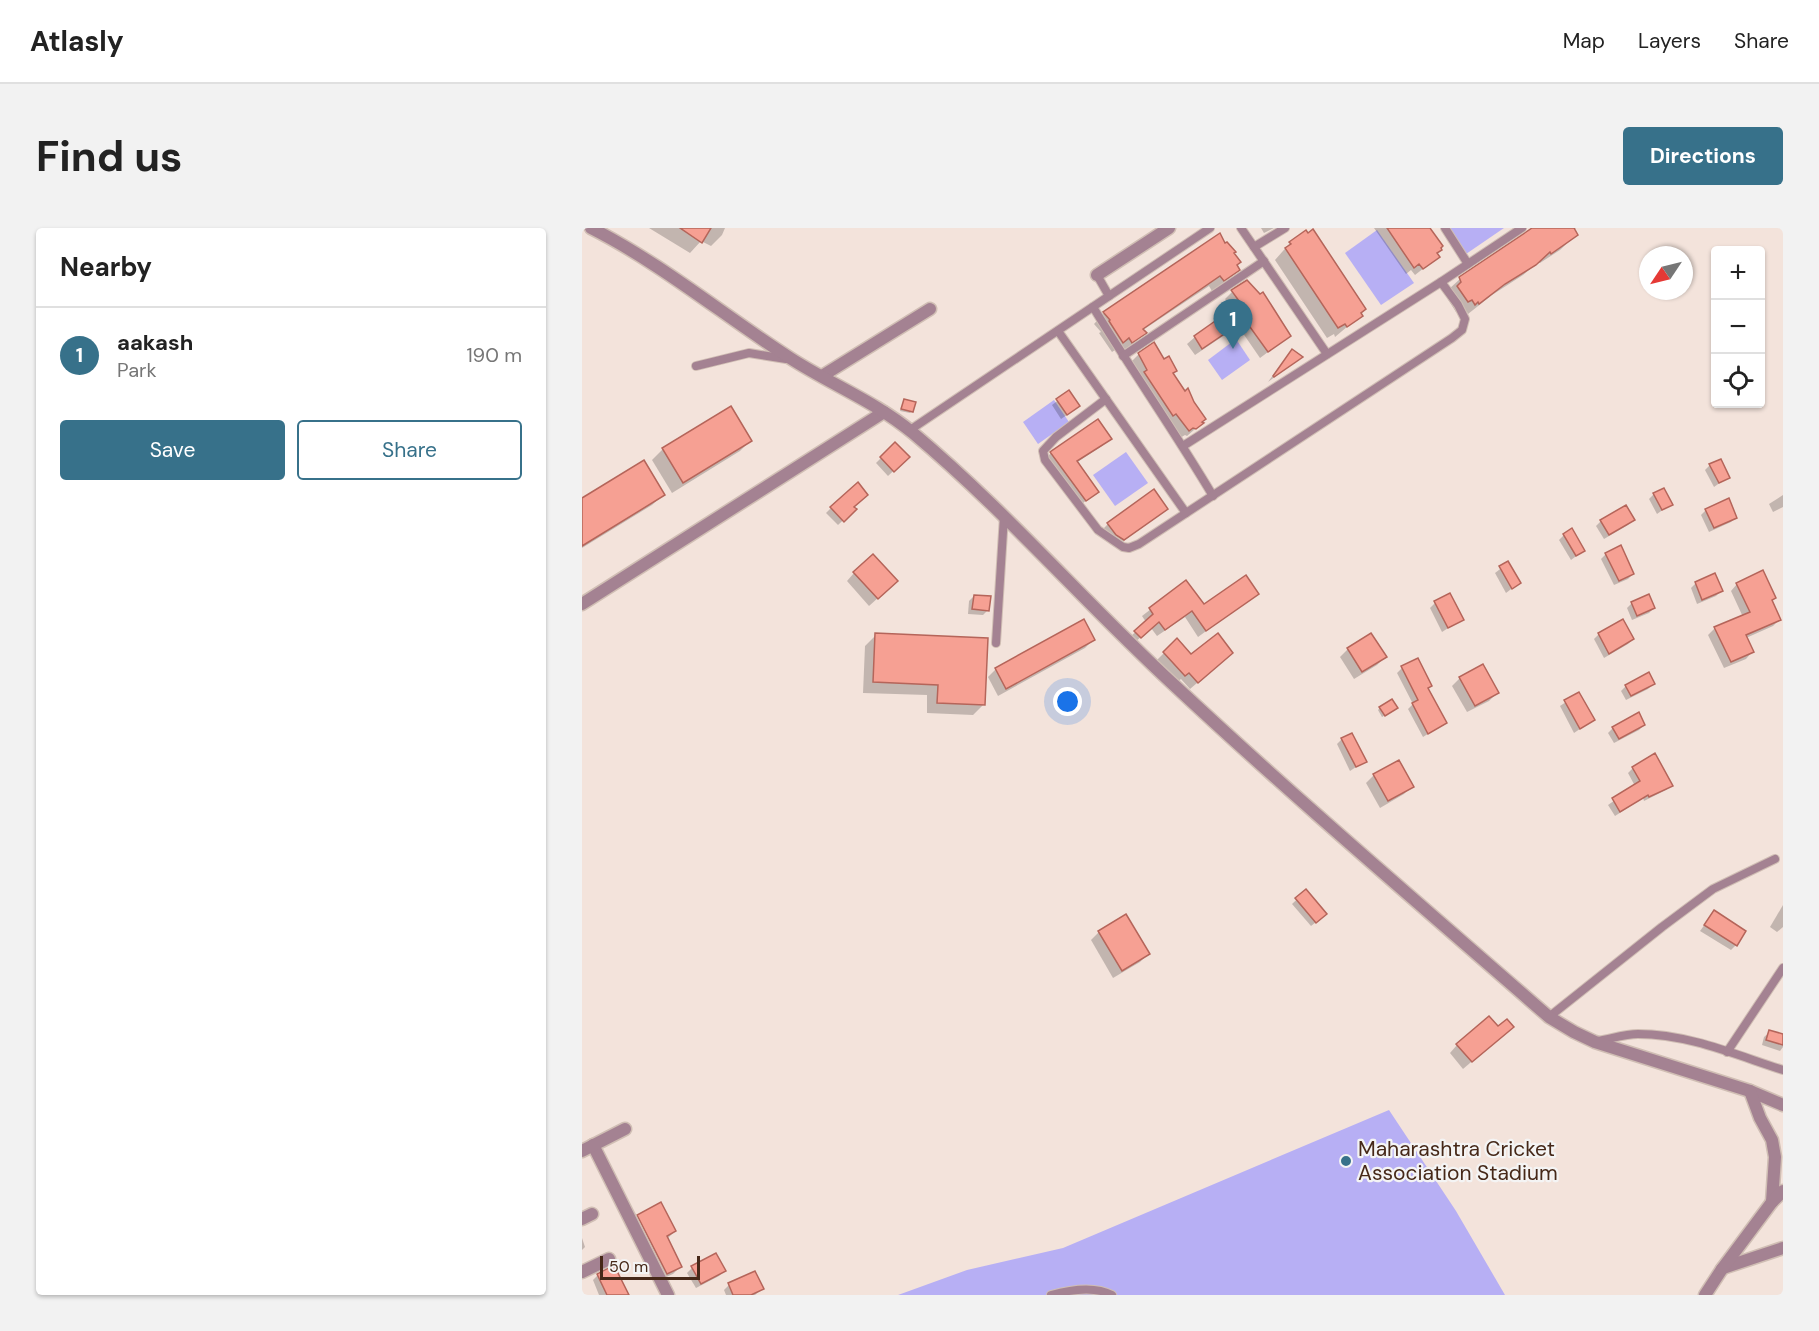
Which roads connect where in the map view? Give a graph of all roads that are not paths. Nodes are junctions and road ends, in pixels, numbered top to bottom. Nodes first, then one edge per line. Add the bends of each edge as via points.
1 (591, 228) edge
2 (1169, 228) edge
3 (1210, 228) edge
4 (1241, 228) edge
5 (1285, 228) edge
6 (1445, 228) edge
7 (1522, 228) edge
8 (1254, 247) junction
9 (1264, 261) junction
10 (1468, 264) junction
11 (1097, 275) joint
12 (1441, 282) junction
13 (1109, 296) junction
14 (1093, 307) junction
15 (930, 309) dead end
16 (1058, 331) junction
17 (1327, 354) junction
18 (1123, 356) junction
19 (793, 360) junction
20 (696, 366) dead end
21 (822, 376) junction
22 (1106, 399) junction
23 (884, 412) junction
24 (910, 430) junction
25 (1183, 446) junction
26 (1212, 496) junction
27 (1186, 513) junction
28 (1004, 516) junction
29 (582, 604) edge
30 (996, 643) dead end
31 (1775, 859) dead end
32 (1783, 968) edge
33 (1549, 1017) junction
34 (1595, 1042) junction
35 (1727, 1052) junction
36 (1783, 1070) edge
37 (1750, 1091) junction
38 (1783, 1105) edge
39 (625, 1129) dead end
40 (588, 1148) edge
41 (1783, 1191) edge
42 (1772, 1202) junction
43 (1783, 1248) edge
44 (609, 1259) dead end
45 (1722, 1269) junction
46 (582, 1272) edge
47 (668, 1295) edge
48 (1051, 1295) edge
49 (1112, 1295) edge
50 (1705, 1295) edge

1 - 19 street via 645,258
2 - 11 street
3 - 13 lane
4 - 8 lane
5 - 8 lane
6 - 10 lane
7 - 10 lane
8 - 9 lane
9 - 17 lane
9 - 18 lane
10 - 12 lane
11 - 13 lane
12 - 17 lane
12 - 26 lane via 1465,319 1462,330
13 - 14 lane
14 - 16 lane
14 - 18 lane
15 - 21 street
16 - 22 lane
16 - 24 lane
17 - 25 lane
18 - 25 lane
19 - 20 lane via 749,353
19 - 21 street
21 - 23 street
22 - 27 lane
22 - 27 lane via 1056,437 1043,451 1044,460 1098,530 1123,547 1139,544
23 - 24 street
23 - 29 street
24 - 28 street
25 - 26 lane
26 - 27 lane
28 - 30 lane
28 - 33 street via 1128,643 1228,736
31 - 33 lane via 1713,889
32 - 35 lane
33 - 34 street
34 - 35 lane via 1636,1034 1692,1041
34 - 37 street
35 - 36 lane
37 - 38 street
37 - 42 street via 1772,1140
39 - 40 street
40 - 47 street
41 - 42 street
42 - 45 street
43 - 45 street
44 - 46 street
45 - 50 street
48 - 49 lane via 1071,1290

